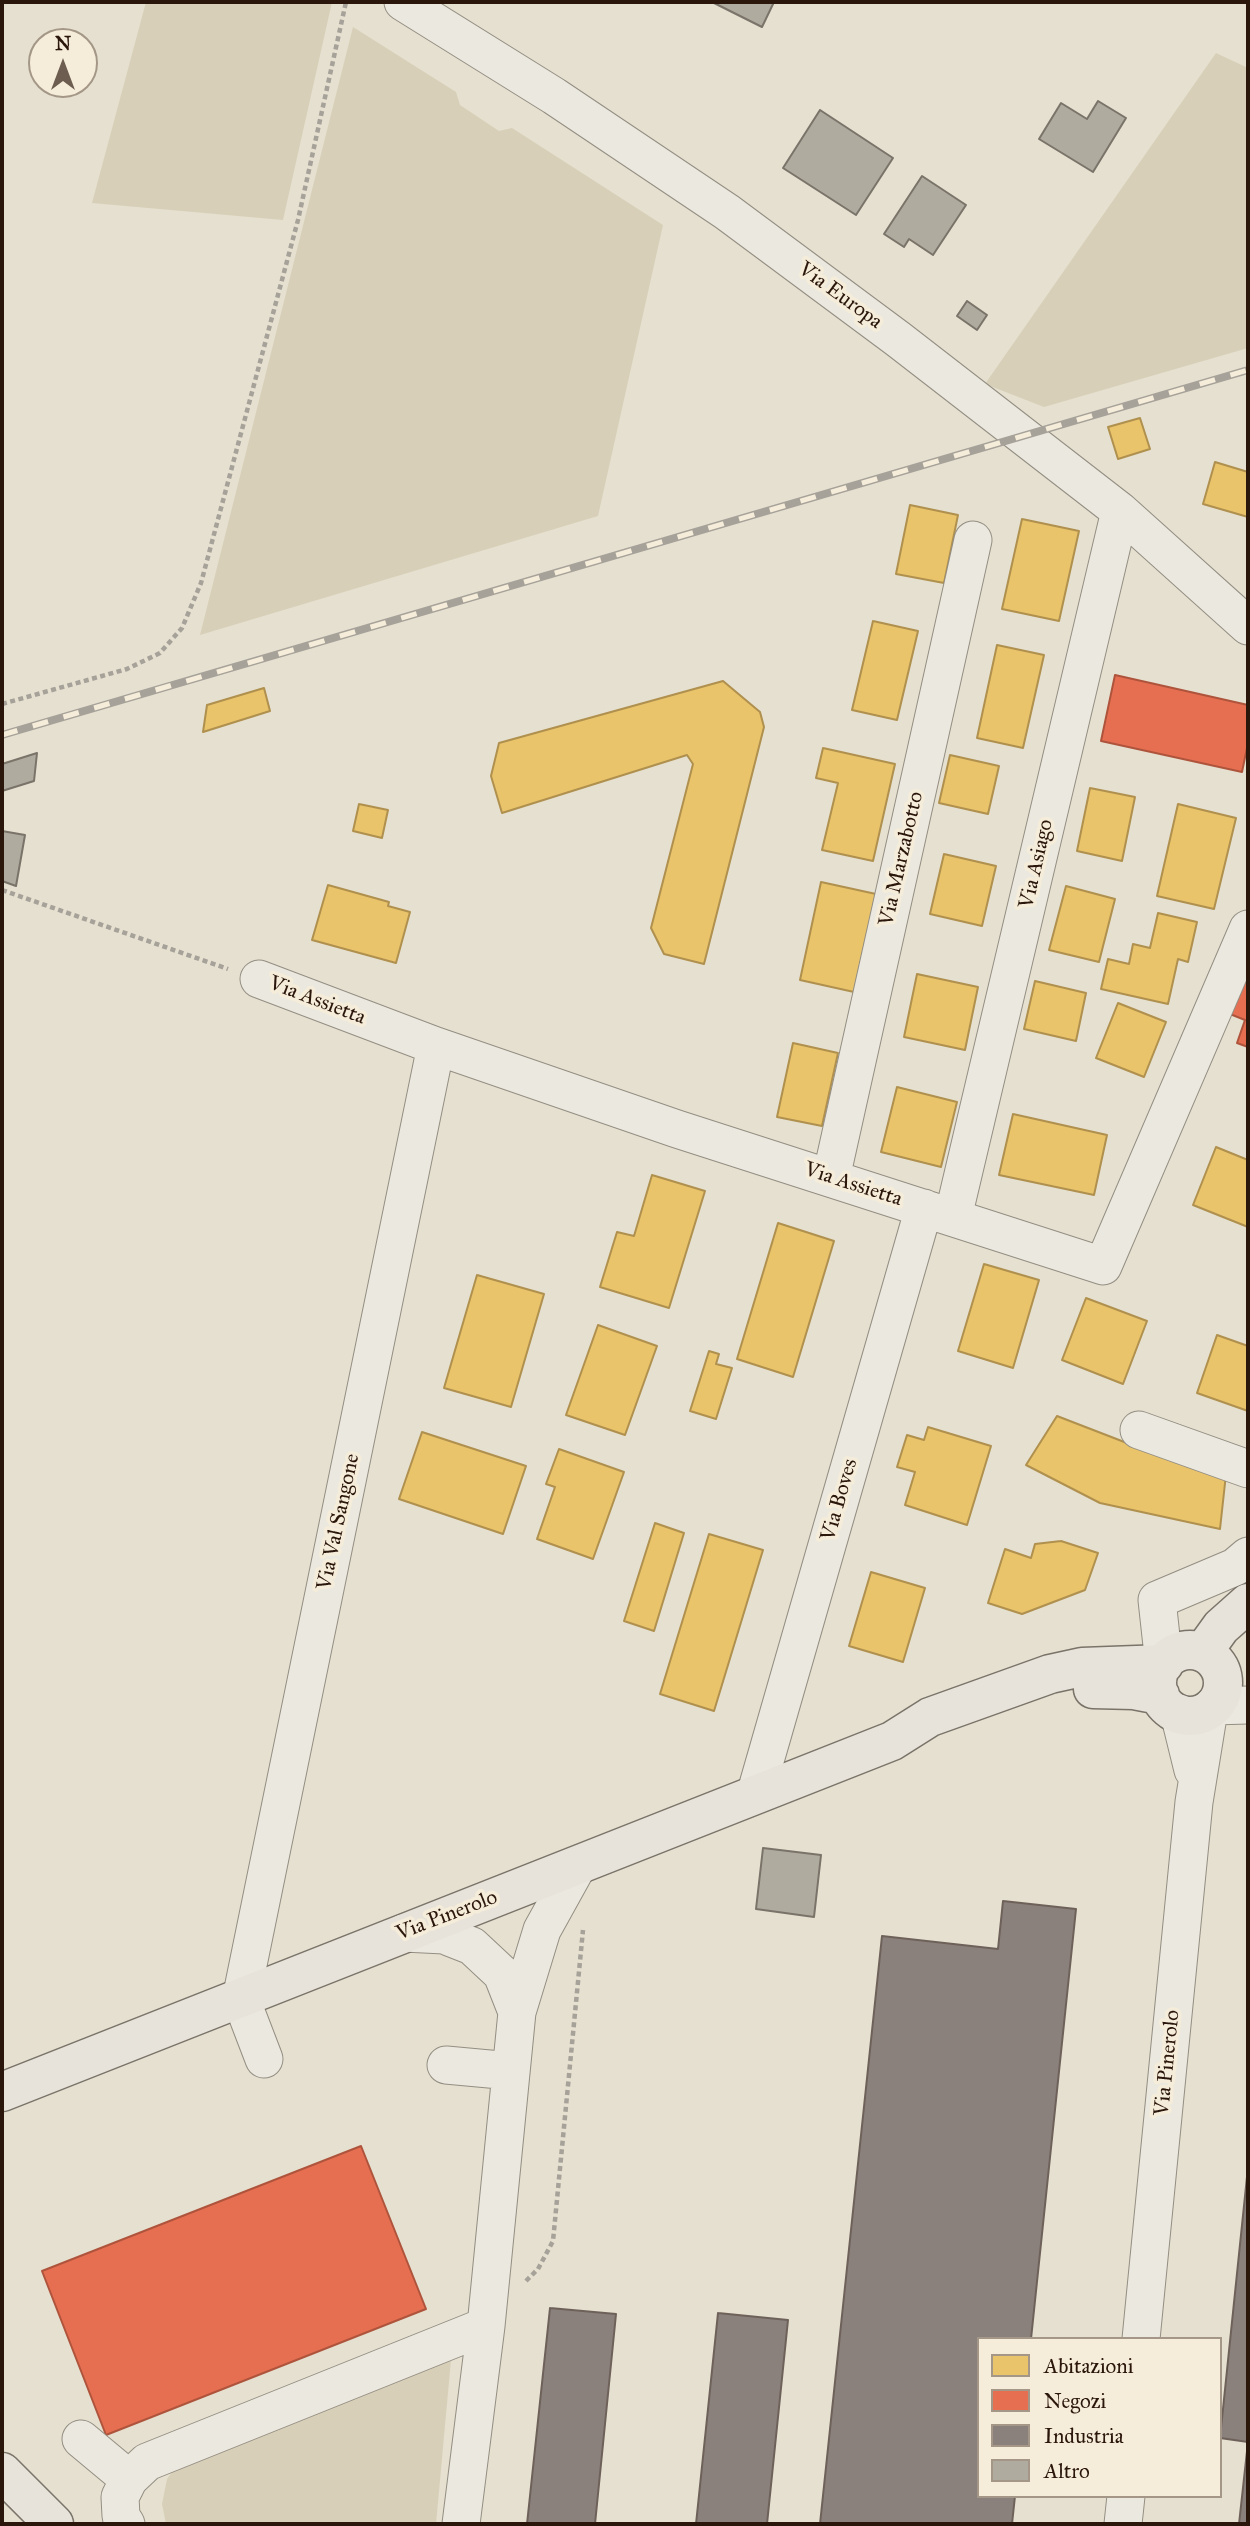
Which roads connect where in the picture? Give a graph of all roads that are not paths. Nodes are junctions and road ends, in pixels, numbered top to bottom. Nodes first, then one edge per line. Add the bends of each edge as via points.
1 (403, 2) edge
2 (1119, 511) junction
3 (973, 540) dead end
4 (1248, 626) edge
5 (1248, 929) edge
6 (259, 979) road end
7 (436, 1046) junction
8 (831, 1178) junction
9 (939, 1212) junction
10 (1139, 1430) dead end
11 (1248, 1469) edge
12 (1248, 1556) edge
13 (1248, 1603) edge
14 (1248, 1634) edge
15 (1206, 1685) edge
16 (756, 1793) junction
17 (578, 1866) junction
18 (404, 1933) junction
19 (241, 1999) junction
20 (517, 2012) junction
21 (264, 2059) dead end
22 (446, 2065) dead end
23 (511, 2071) junction
24 (2, 2092) edge
25 (486, 2326) junction
26 (1141, 2337) edge
27 (81, 2439) dead end
28 (2, 2472) edge
29 (129, 2479) junction
30 (1126, 2498) edge
31 (54, 2524) edge
32 (126, 2524) edge
33 (461, 2524) edge
34 (1123, 2524) edge

1 - 2 street, Via Europa via 727,212 1027,436
2 - 4 street, Via Europa
2 - 9 street, Via Asiago
3 - 8 street, Via Marzabotto
5 - 9 street, Via Assietta via 1102,1266
6 - 7 street, Via Assietta
7 - 8 street, Via Assietta
7 - 19 street, Via Val Sangone
8 - 9 street, Via Assietta
9 - 16 street, Via Boves
10 - 11 street
12 - 15 street via 1235,1567 1157,1600
13 - 15 main road via 1220,1627
14 - 15 main road via 1230,1650
15 - 16 main road, Via Pinerolo via 1094,1689 1064,1696 967,1729 892,1741
15 - 26 street, Via Pinerolo via 1191,1755 1196,1788
16 - 17 main road, Via Pinerolo
17 - 18 main road, Via Pinerolo
17 - 20 street via 542,1930
18 - 19 main road, Via Pinerolo
18 - 20 street via 444,1935 472,1946 502,1974
19 - 21 street
19 - 24 main road, Via Pinerolo
20 - 23 street
22 - 23 street
23 - 25 street
25 - 29 street via 147,2462
25 - 33 street
27 - 29 street
28 - 31 main road
29 - 32 street via 120,2497
30 - 34 street

